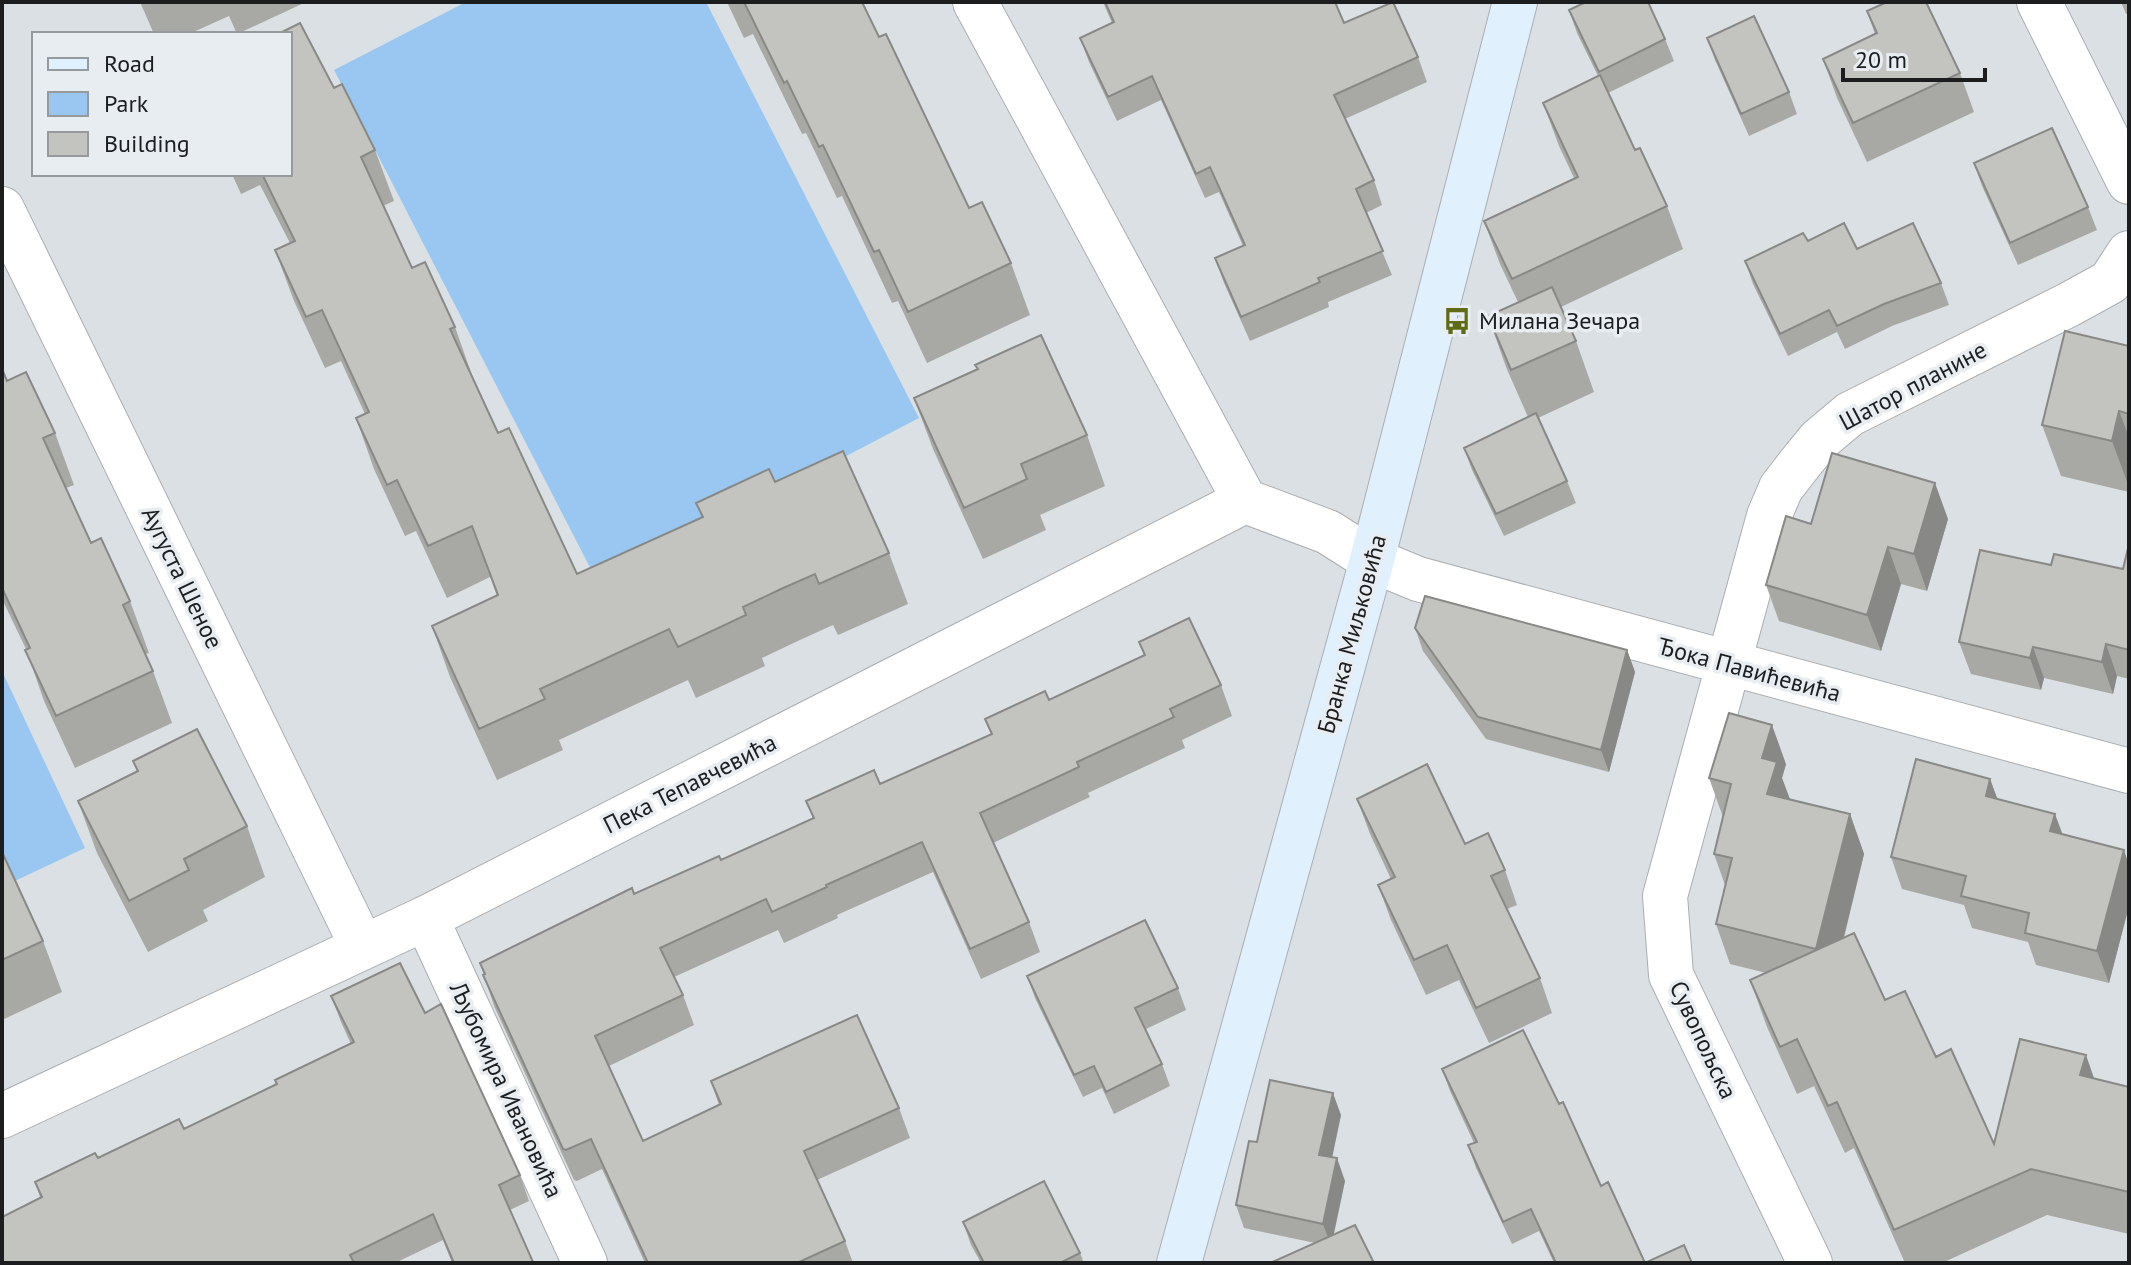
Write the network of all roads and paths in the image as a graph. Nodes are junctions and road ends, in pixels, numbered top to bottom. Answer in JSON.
{"nodes":[{"id":1,"x":975,"y":2,"type":"edge"},
{"id":2,"x":1515,"y":2,"type":"edge"},
{"id":3,"x":2039,"y":2,"type":"edge"},
{"id":4,"x":2129,"y":182,"type":"edge"},
{"id":5,"x":2,"y":209,"type":"edge"},
{"id":6,"x":2129,"y":253,"type":"edge"},
{"id":7,"x":1245,"y":501,"type":"junction"},
{"id":8,"x":1372,"y":560,"type":"junction"},
{"id":9,"x":1728,"y":664,"type":"junction"},
{"id":10,"x":2129,"y":771,"type":"edge"},
{"id":11,"x":426,"y":918,"type":"junction"},
{"id":12,"x":362,"y":946,"type":"junction"},
{"id":13,"x":2,"y":1116,"type":"edge"},
{"id":14,"x":585,"y":1263,"type":"edge"},
{"id":15,"x":1179,"y":1263,"type":"edge"},
{"id":16,"x":1810,"y":1263,"type":"edge"}],
"edges":[{"from":1,"to":7,"type":"street"},
{"from":2,"to":8,"type":"street","name":"Бранка Миљковића"},
{"from":3,"to":4,"type":"street"},
{"from":5,"to":12,"type":"street","name":"Аугуста Шеное"},
{"from":6,"to":9,"type":"street","name":"Шатор планине"},
{"from":7,"to":8,"type":"street"},
{"from":7,"to":11,"type":"street","name":"Пека Тепавчевића"},
{"from":8,"to":9,"type":"street","name":"Ђока Павићевића"},
{"from":8,"to":15,"type":"street","name":"Бранка Миљковића"},
{"from":9,"to":10,"type":"street","name":"Ђока Павићевића"},
{"from":9,"to":16,"type":"street","name":"Сувопољска"},
{"from":11,"to":12,"type":"street","name":"Пека Тепавчевића"},
{"from":11,"to":14,"type":"street","name":"Љубомира Ивановића"},
{"from":12,"to":13,"type":"street","name":"Пека Тепавчевића"}]}
